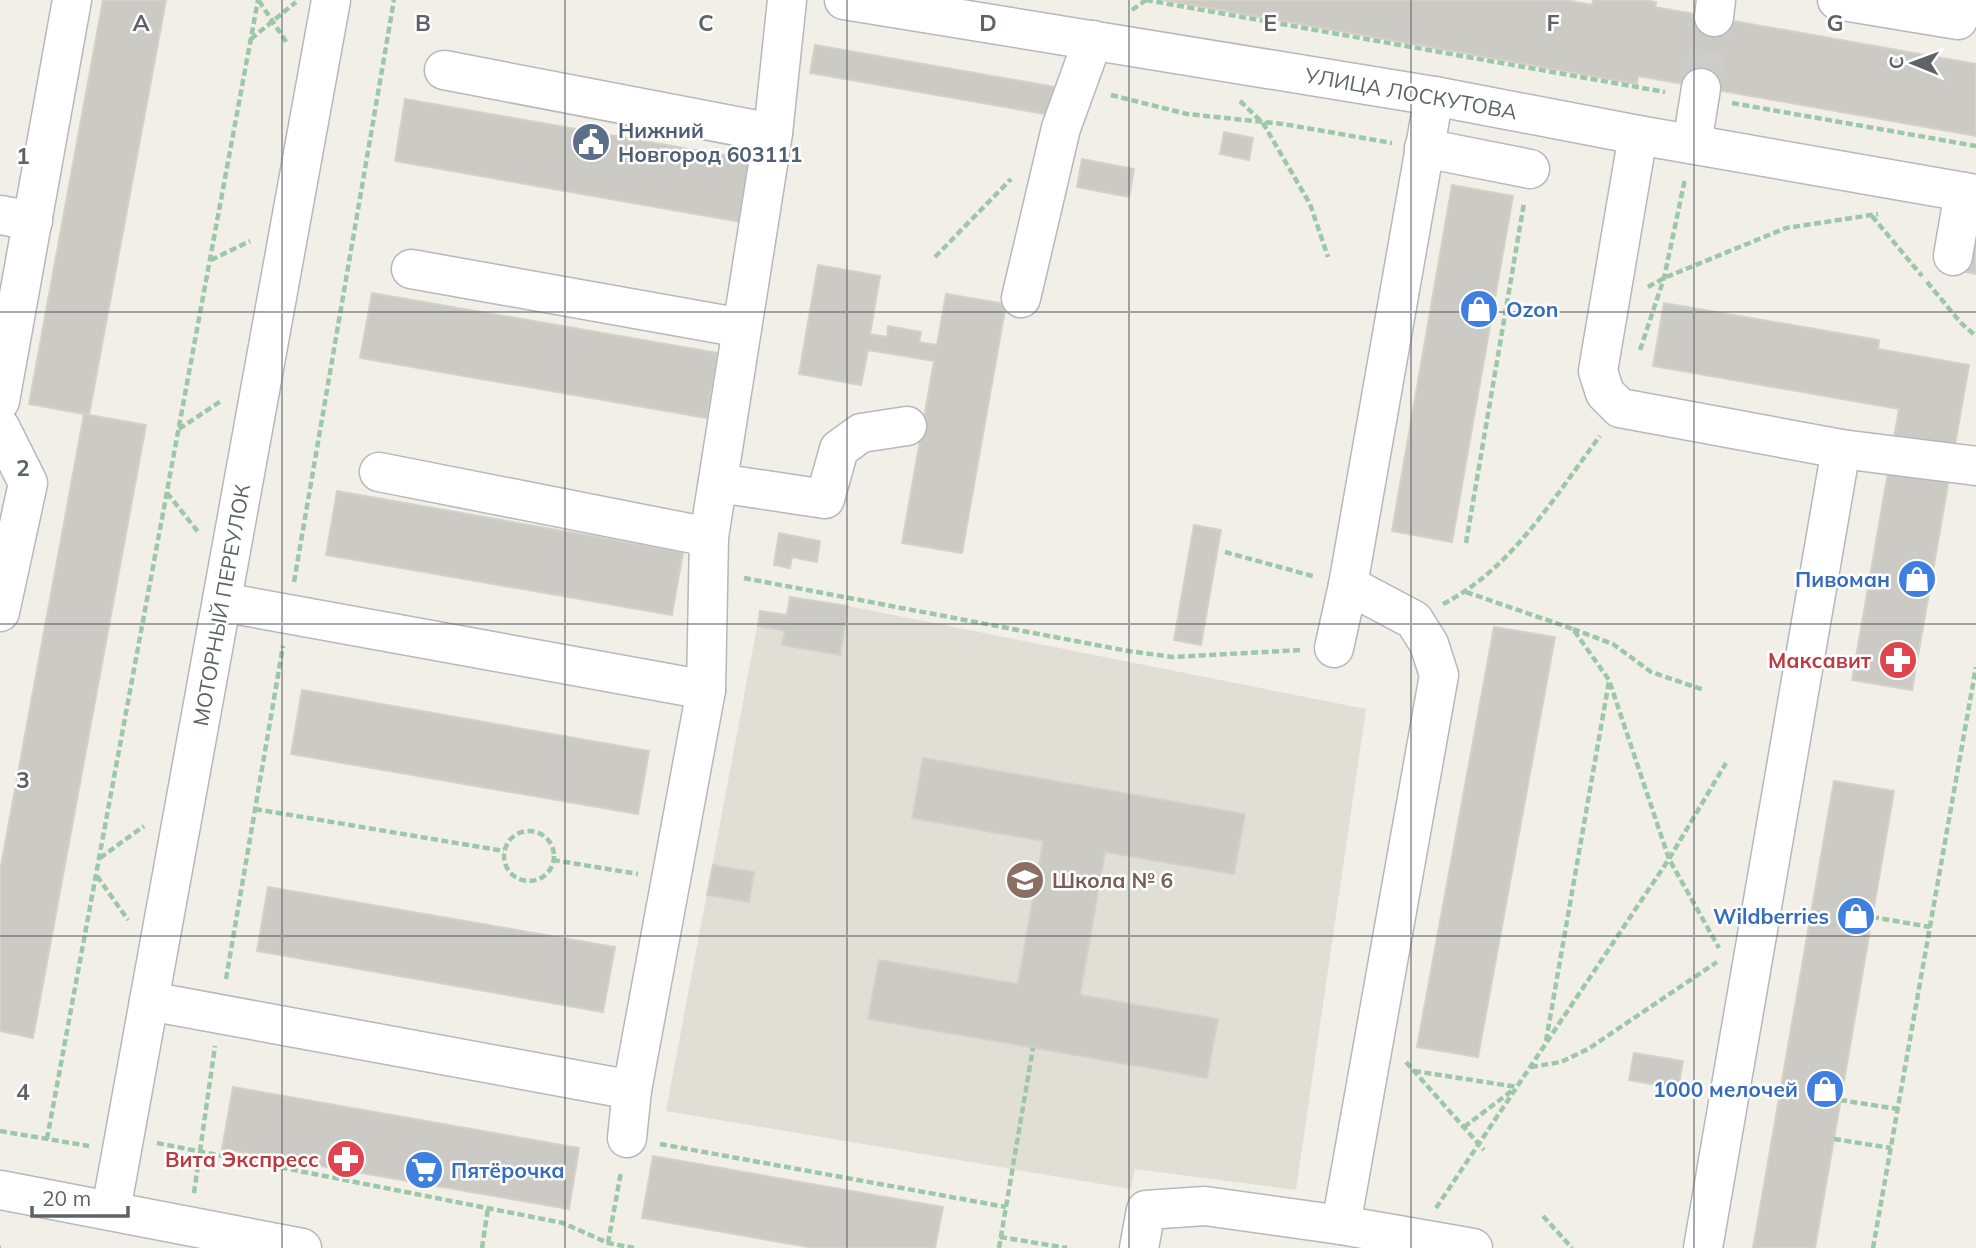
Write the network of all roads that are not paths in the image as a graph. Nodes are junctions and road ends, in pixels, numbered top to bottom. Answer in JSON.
{"nodes":[{"id":1,"x":72,"y":0,"type":"edge"},
{"id":2,"x":331,"y":0,"type":"edge"},
{"id":3,"x":787,"y":0,"type":"edge"},
{"id":4,"x":844,"y":0,"type":"edge"},
{"id":5,"x":1837,"y":0,"type":"edge"},
{"id":6,"x":1962,"y":0,"type":"edge"},
{"id":7,"x":1093,"y":40,"type":"junction"},
{"id":8,"x":444,"y":70,"type":"dead end"},
{"id":9,"x":1701,"y":93,"type":"tunnel mouth"},
{"id":10,"x":1434,"y":96,"type":"junction"},
{"id":11,"x":773,"y":133,"type":"junction"},
{"id":12,"x":1639,"y":135,"type":"junction"},
{"id":13,"x":1692,"y":144,"type":"junction"},
{"id":14,"x":1424,"y":148,"type":"junction"},
{"id":15,"x":1530,"y":169,"type":"road end"},
{"id":16,"x":1970,"y":193,"type":"edge"},
{"id":17,"x":17,"y":218,"type":"edge"},
{"id":18,"x":1954,"y":256,"type":"dead end"},
{"id":19,"x":411,"y":269,"type":"dead end"},
{"id":20,"x":1021,"y":298,"type":"dead end"},
{"id":21,"x":742,"y":328,"type":"junction"},
{"id":22,"x":0,"y":401,"type":"edge"},
{"id":23,"x":907,"y":426,"type":"dead end"},
{"id":24,"x":0,"y":427,"type":"edge"},
{"id":25,"x":1841,"y":449,"type":"junction"},
{"id":26,"x":1976,"y":466,"type":"edge"},
{"id":27,"x":379,"y":472,"type":"dead end"},
{"id":28,"x":718,"y":483,"type":"junction"},
{"id":29,"x":709,"y":554,"type":"junction"},
{"id":30,"x":1348,"y":585,"type":"junction"},
{"id":31,"x":222,"y":602,"type":"junction"},
{"id":32,"x":0,"y":612,"type":"edge"},
{"id":33,"x":1334,"y":648,"type":"road end"},
{"id":34,"x":706,"y":690,"type":"junction"},
{"id":35,"x":149,"y":1001,"type":"junction"},
{"id":36,"x":632,"y":1090,"type":"junction"},
{"id":37,"x":627,"y":1138,"type":"road end"},
{"id":38,"x":0,"y":1190,"type":"edge"},
{"id":39,"x":111,"y":1210,"type":"junction"},
{"id":40,"x":1341,"y":1225,"type":"junction"},
{"id":41,"x":218,"y":1240,"type":"edge"},
{"id":42,"x":302,"y":1248,"type":"edge"},
{"id":43,"x":1139,"y":1248,"type":"edge"},
{"id":44,"x":1473,"y":1248,"type":"edge"},
{"id":45,"x":1703,"y":1248,"type":"edge"}],
"edges":[{"from":1,"to":17,"type":"street"},
{"from":2,"to":31,"type":"street","name":"МОТОРНЫЙ ПЕРЕУЛОК"},
{"from":3,"to":11,"type":"street"},
{"from":4,"to":7,"type":"street","name":"УЛИЦА ЛОСКУТОВА"},
{"from":5,"to":6,"type":"street"},
{"from":7,"to":10,"type":"street","name":"УЛИЦА ЛОСКУТОВА"},
{"from":7,"to":20,"type":"street"},
{"from":8,"to":11,"type":"street"},
{"from":9,"to":13,"type":"street"},
{"from":10,"to":12,"type":"street","name":"УЛИЦА ЛОСКУТОВА"},
{"from":10,"to":14,"type":"street"},
{"from":11,"to":21,"type":"street"},
{"from":12,"to":13,"type":"street","name":"УЛИЦА ЛОСКУТОВА"},
{"from":12,"to":25,"type":"street"},
{"from":13,"to":16,"type":"street","name":"УЛИЦА ЛОСКУТОВА"},
{"from":14,"to":15,"type":"street"},
{"from":14,"to":30,"type":"street"},
{"from":16,"to":18,"type":"street"},
{"from":17,"to":22,"type":"street"},
{"from":19,"to":21,"type":"street"},
{"from":21,"to":28,"type":"street"},
{"from":23,"to":28,"type":"street"},
{"from":24,"to":32,"type":"street"},
{"from":25,"to":26,"type":"street"},
{"from":25,"to":45,"type":"street"},
{"from":27,"to":29,"type":"street"},
{"from":28,"to":29,"type":"street"},
{"from":29,"to":34,"type":"street"},
{"from":30,"to":33,"type":"street"},
{"from":30,"to":40,"type":"street"},
{"from":31,"to":34,"type":"street"},
{"from":31,"to":35,"type":"street","name":"МОТОРНЫЙ ПЕРЕУЛОК"},
{"from":34,"to":36,"type":"street"},
{"from":35,"to":36,"type":"street"},
{"from":35,"to":39,"type":"street","name":"МОТОРНЫЙ ПЕРЕУЛОК"},
{"from":36,"to":37,"type":"street"},
{"from":38,"to":39,"type":"street"},
{"from":39,"to":41,"type":"street"},
{"from":40,"to":43,"type":"street"},
{"from":40,"to":44,"type":"street"},
{"from":41,"to":42,"type":"street"}]}
